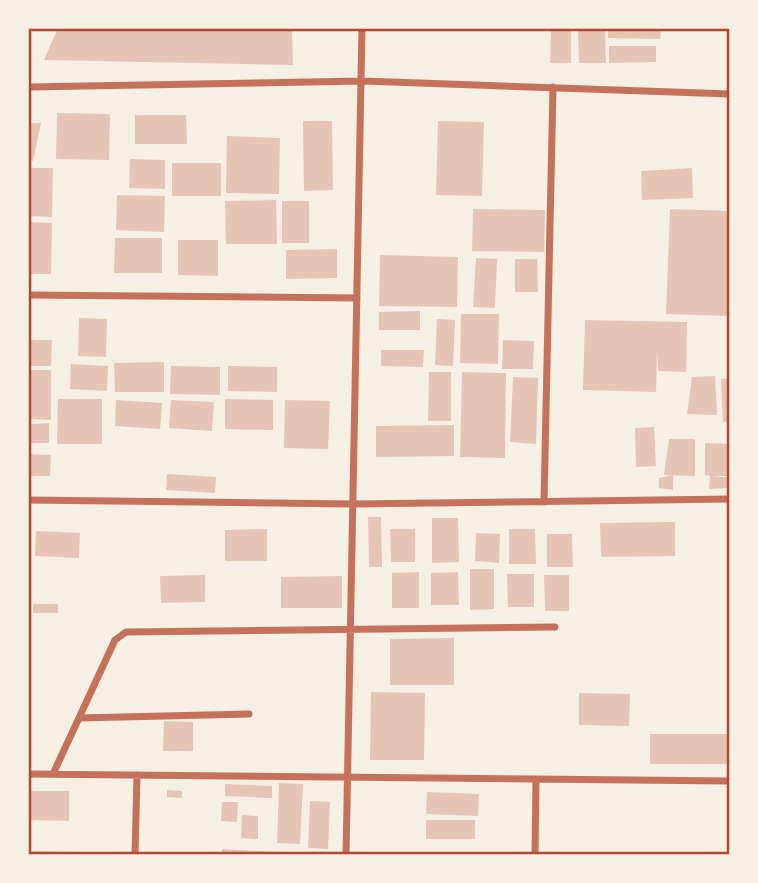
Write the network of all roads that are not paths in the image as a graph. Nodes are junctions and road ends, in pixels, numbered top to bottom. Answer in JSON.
{"nodes":[{"id":1,"x":362,"y":28,"type":"edge"},
{"id":2,"x":363,"y":81,"type":"junction"},
{"id":3,"x":28,"y":86,"type":"edge"},
{"id":4,"x":553,"y":87,"type":"junction"},
{"id":5,"x":730,"y":94,"type":"edge"},
{"id":6,"x":28,"y":295,"type":"edge"},
{"id":7,"x":357,"y":298,"type":"junction"},
{"id":8,"x":730,"y":499,"type":"edge"},
{"id":9,"x":28,"y":500,"type":"edge"},
{"id":10,"x":544,"y":502,"type":"junction"},
{"id":11,"x":352,"y":504,"type":"junction"},
{"id":12,"x":555,"y":627,"type":"dead end"},
{"id":13,"x":351,"y":631,"type":"junction"},
{"id":14,"x":249,"y":715,"type":"dead end"},
{"id":15,"x":79,"y":718,"type":"junction"},
{"id":16,"x":28,"y":774,"type":"edge"},
{"id":17,"x":53,"y":774,"type":"junction"},
{"id":18,"x":137,"y":775,"type":"junction"},
{"id":19,"x":347,"y":779,"type":"junction"},
{"id":20,"x":536,"y":779,"type":"junction"},
{"id":21,"x":730,"y":780,"type":"edge"},
{"id":22,"x":135,"y":855,"type":"edge"},
{"id":23,"x":346,"y":855,"type":"edge"},
{"id":24,"x":535,"y":855,"type":"edge"}],
"edges":[{"from":1,"to":2,"type":"street"},
{"from":2,"to":3,"type":"street"},
{"from":2,"to":4,"type":"street"},
{"from":2,"to":7,"type":"street"},
{"from":4,"to":5,"type":"street"},
{"from":4,"to":10,"type":"street"},
{"from":6,"to":7,"type":"street"},
{"from":7,"to":11,"type":"street"},
{"from":8,"to":10,"type":"street"},
{"from":9,"to":11,"type":"street"},
{"from":10,"to":11,"type":"street"},
{"from":11,"to":13,"type":"street"},
{"from":12,"to":13,"type":"street"},
{"from":13,"to":15,"type":"street"},
{"from":13,"to":19,"type":"street"},
{"from":14,"to":15,"type":"street"},
{"from":15,"to":17,"type":"street"},
{"from":16,"to":17,"type":"street"},
{"from":17,"to":18,"type":"street"},
{"from":18,"to":19,"type":"street"},
{"from":18,"to":22,"type":"street"},
{"from":19,"to":20,"type":"street"},
{"from":19,"to":23,"type":"street"},
{"from":20,"to":21,"type":"street"},
{"from":20,"to":24,"type":"street"}]}
